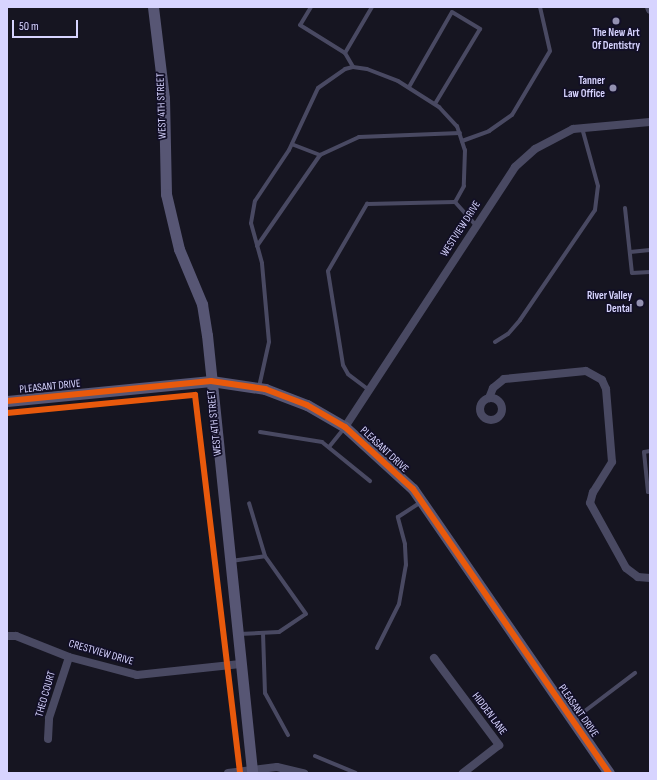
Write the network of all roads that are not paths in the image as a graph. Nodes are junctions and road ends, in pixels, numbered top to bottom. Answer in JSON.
{"nodes":[{"id":1,"x":154,"y":7,"type":"edge"},
{"id":2,"x":311,"y":7,"type":"edge"},
{"id":3,"x":372,"y":7,"type":"edge"},
{"id":4,"x":540,"y":7,"type":"edge"},
{"id":5,"x":345,"y":53,"type":"junction"},
{"id":6,"x":353,"y":67,"type":"junction"},
{"id":7,"x":409,"y":87,"type":"junction"},
{"id":8,"x":435,"y":104,"type":"junction"},
{"id":9,"x":650,"y":122,"type":"edge"},
{"id":10,"x":582,"y":128,"type":"junction"},
{"id":11,"x":460,"y":133,"type":"junction"},
{"id":12,"x":462,"y":141,"type":"junction"},
{"id":13,"x":292,"y":144,"type":"junction"},
{"id":14,"x":320,"y":155,"type":"junction"},
{"id":15,"x":455,"y":202,"type":"junction"},
{"id":16,"x":625,"y":208,"type":"dead end"},
{"id":17,"x":477,"y":226,"type":"junction"},
{"id":18,"x":257,"y":246,"type":"junction"},
{"id":19,"x":650,"y":250,"type":"edge"},
{"id":20,"x":630,"y":252,"type":"junction"},
{"id":21,"x":650,"y":272,"type":"edge"},
{"id":22,"x":495,"y":342,"type":"dead end"},
{"id":23,"x":211,"y":381,"type":"junction"},
{"id":24,"x":259,"y":388,"type":"junction"},
{"id":25,"x":370,"y":390,"type":"junction"},
{"id":26,"x":489,"y":398,"type":"dead end"},
{"id":27,"x":7,"y":401,"type":"edge"},
{"id":28,"x":345,"y":427,"type":"junction"},
{"id":29,"x":260,"y":432,"type":"dead end"},
{"id":30,"x":329,"y":448,"type":"junction"},
{"id":31,"x":650,"y":451,"type":"edge"},
{"id":32,"x":370,"y":481,"type":"dead end"},
{"id":33,"x":650,"y":492,"type":"edge"},
{"id":34,"x":421,"y":502,"type":"junction"},
{"id":35,"x":249,"y":503,"type":"dead end"},
{"id":36,"x":265,"y":556,"type":"junction"},
{"id":37,"x":230,"y":561,"type":"junction"},
{"id":38,"x":650,"y":578,"type":"edge"},
{"id":39,"x":237,"y":634,"type":"junction"},
{"id":40,"x":263,"y":634,"type":"junction"},
{"id":41,"x":7,"y":636,"type":"edge"},
{"id":42,"x":377,"y":648,"type":"dead end"},
{"id":43,"x":69,"y":656,"type":"junction"},
{"id":44,"x":434,"y":658,"type":"dead end"},
{"id":45,"x":240,"y":664,"type":"junction"},
{"id":46,"x":635,"y":673,"type":"dead end"},
{"id":47,"x":572,"y":720,"type":"junction"},
{"id":48,"x":288,"y":735,"type":"dead end"},
{"id":49,"x":48,"y":739,"type":"dead end"},
{"id":50,"x":315,"y":756,"type":"dead end"},
{"id":51,"x":252,"y":771,"type":"edge"},
{"id":52,"x":228,"y":773,"type":"edge"},
{"id":53,"x":304,"y":773,"type":"edge"},
{"id":54,"x":356,"y":773,"type":"edge"},
{"id":55,"x":463,"y":773,"type":"edge"},
{"id":56,"x":609,"y":773,"type":"edge"}],
"edges":[{"from":1,"to":23,"type":"street","name":"WEST 4TH STREET"},
{"from":2,"to":5,"type":"lane"},
{"from":3,"to":5,"type":"lane"},
{"from":4,"to":12,"type":"lane"},
{"from":5,"to":6,"type":"lane"},
{"from":6,"to":7,"type":"lane"},
{"from":6,"to":13,"type":"lane"},
{"from":7,"to":8,"type":"lane"},
{"from":7,"to":8,"type":"lane"},
{"from":8,"to":11,"type":"lane"},
{"from":9,"to":10,"type":"street","name":"WESTVIEW DRIVE"},
{"from":10,"to":17,"type":"street","name":"WESTVIEW DRIVE"},
{"from":10,"to":22,"type":"lane"},
{"from":11,"to":12,"type":"lane"},
{"from":11,"to":14,"type":"lane"},
{"from":12,"to":15,"type":"lane"},
{"from":13,"to":14,"type":"lane"},
{"from":13,"to":18,"type":"lane"},
{"from":14,"to":18,"type":"lane"},
{"from":15,"to":17,"type":"lane"},
{"from":15,"to":25,"type":"lane"},
{"from":16,"to":20,"type":"lane"},
{"from":17,"to":25,"type":"street","name":"WESTVIEW DRIVE"},
{"from":18,"to":24,"type":"lane"},
{"from":19,"to":20,"type":"lane"},
{"from":20,"to":21,"type":"lane"},
{"from":23,"to":24,"type":"street","name":"PLEASANT DRIVE"},
{"from":23,"to":27,"type":"street","name":"PLEASANT DRIVE"},
{"from":23,"to":37,"type":"street","name":"WEST 4TH STREET"},
{"from":24,"to":28,"type":"street","name":"PLEASANT DRIVE"},
{"from":25,"to":28,"type":"street","name":"WESTVIEW DRIVE"},
{"from":26,"to":38,"type":"street"},
{"from":28,"to":30,"type":"lane"},
{"from":28,"to":34,"type":"street","name":"PLEASANT DRIVE"},
{"from":29,"to":30,"type":"lane"},
{"from":30,"to":32,"type":"lane"},
{"from":31,"to":33,"type":"lane"},
{"from":34,"to":42,"type":"lane"},
{"from":34,"to":47,"type":"street","name":"PLEASANT DRIVE"},
{"from":35,"to":36,"type":"lane"},
{"from":36,"to":37,"type":"lane"},
{"from":36,"to":40,"type":"lane"},
{"from":37,"to":39,"type":"street","name":"WEST 4TH STREET"},
{"from":39,"to":40,"type":"lane"},
{"from":39,"to":45,"type":"street","name":"WEST 4TH STREET"},
{"from":40,"to":48,"type":"lane"},
{"from":41,"to":43,"type":"street","name":"CRESTVIEW DRIVE"},
{"from":43,"to":45,"type":"street","name":"CRESTVIEW DRIVE"},
{"from":43,"to":49,"type":"street","name":"THEO COURT"},
{"from":44,"to":55,"type":"street","name":"HIDDEN LANE"},
{"from":45,"to":51,"type":"street","name":"WEST 4TH STREET"},
{"from":46,"to":47,"type":"lane"},
{"from":47,"to":56,"type":"street","name":"PLEASANT DRIVE"},
{"from":50,"to":54,"type":"lane"},
{"from":51,"to":52,"type":"street"},
{"from":51,"to":53,"type":"street"}]}
